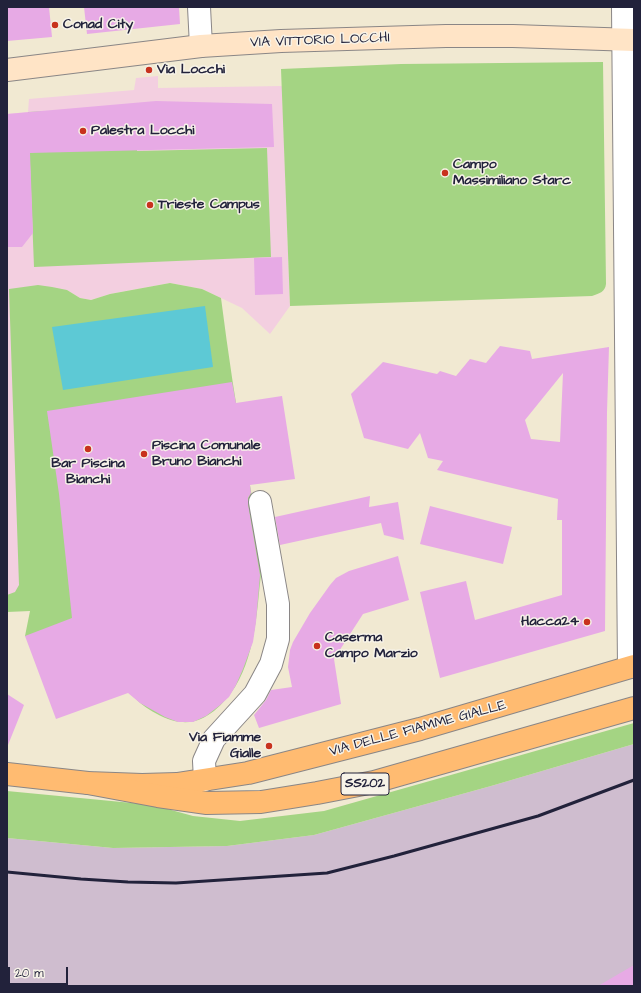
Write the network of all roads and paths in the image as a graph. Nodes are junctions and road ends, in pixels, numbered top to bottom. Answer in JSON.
{"nodes":[{"id":1,"x":199,"y":7,"type":"edge"},
{"id":2,"x":623,"y":7,"type":"edge"},
{"id":3,"x":628,"y":40,"type":"edge"},
{"id":4,"x":201,"y":46,"type":"junction"},
{"id":5,"x":7,"y":70,"type":"edge"},
{"id":6,"x":260,"y":502,"type":"dead end"},
{"id":7,"x":632,"y":666,"type":"edge"},
{"id":8,"x":634,"y":708,"type":"edge"},
{"id":9,"x":7,"y":774,"type":"edge"},
{"id":10,"x":205,"y":780,"type":"junction"},
{"id":11,"x":88,"y":783,"type":"junction"}],
"edges":[{"from":1,"to":4,"type":"street"},
{"from":2,"to":3,"type":"street"},
{"from":3,"to":4,"type":"main road","name":"VIA VITTORIO LOCCHI"},
{"from":3,"to":7,"type":"street"},
{"from":4,"to":5,"type":"main road","name":"VIA VITTORIO LOCCHI"},
{"from":6,"to":10,"type":"street"},
{"from":7,"to":10,"type":"main road","name":"VIA DELLE FIAMME GIALLE"},
{"from":8,"to":11,"type":"main road","number":"SS202"},
{"from":9,"to":11,"type":"main road"},
{"from":10,"to":11,"type":"main road","name":"VIA DELLE FIAMME GIALLE"}]}
